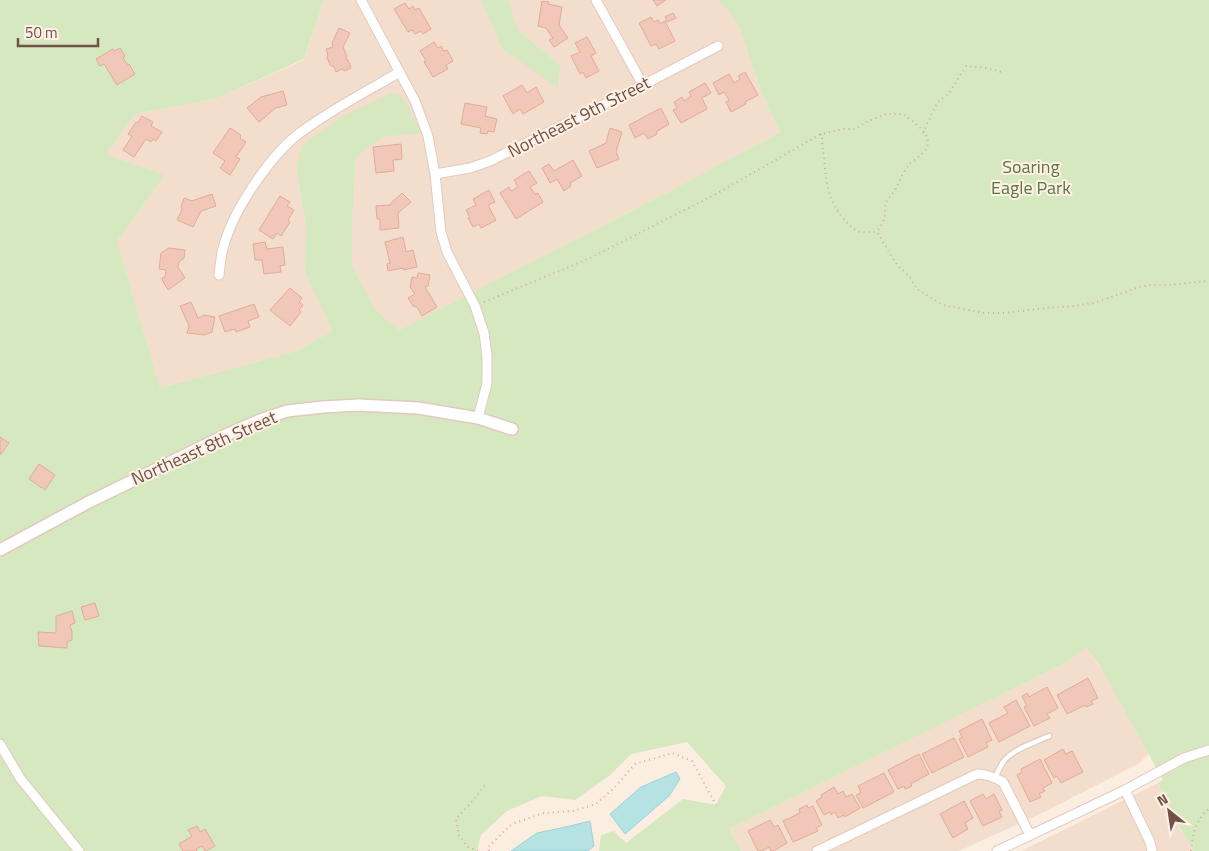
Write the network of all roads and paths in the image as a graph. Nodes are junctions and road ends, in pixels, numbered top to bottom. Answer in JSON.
{"nodes":[{"id":1,"x":361,"y":0,"type":"edge"},
{"id":2,"x":596,"y":0,"type":"edge"},
{"id":3,"x":718,"y":46,"type":"dead end"},
{"id":4,"x":400,"y":72,"type":"junction"},
{"id":5,"x":1001,"y":72,"type":"dead end"},
{"id":6,"x":643,"y":85,"type":"junction"},
{"id":7,"x":924,"y":132,"type":"junction"},
{"id":8,"x":820,"y":134,"type":"junction"},
{"id":9,"x":435,"y":174,"type":"junction"},
{"id":10,"x":877,"y":232,"type":"junction"},
{"id":11,"x":218,"y":275,"type":"dead end"},
{"id":12,"x":1209,"y":281,"type":"edge"},
{"id":13,"x":475,"y":306,"type":"junction"},
{"id":14,"x":478,"y":418,"type":"junction"},
{"id":15,"x":512,"y":429,"type":"dead end"},
{"id":16,"x":0,"y":550,"type":"edge"},
{"id":17,"x":1049,"y":736,"type":"dead end"},
{"id":18,"x":0,"y":744,"type":"edge"},
{"id":19,"x":1209,"y":750,"type":"edge"},
{"id":20,"x":995,"y":777,"type":"junction"},
{"id":21,"x":485,"y":785,"type":"dead end"},
{"id":22,"x":1125,"y":790,"type":"junction"},
{"id":23,"x":716,"y":805,"type":"dead end"},
{"id":24,"x":1209,"y":809,"type":"edge"},
{"id":25,"x":1030,"y":835,"type":"junction"},
{"id":26,"x":79,"y":851,"type":"edge"},
{"id":27,"x":478,"y":851,"type":"edge"},
{"id":28,"x":489,"y":851,"type":"edge"},
{"id":29,"x":817,"y":851,"type":"edge"},
{"id":30,"x":997,"y":851,"type":"edge"},
{"id":31,"x":1152,"y":851,"type":"edge"},
{"id":32,"x":1191,"y":851,"type":"edge"}],
"edges":[{"from":1,"to":4,"type":"street"},
{"from":2,"to":6,"type":"street"},
{"from":3,"to":6,"type":"street","name":"Northeast 9th Street"},
{"from":4,"to":9,"type":"street"},
{"from":4,"to":11,"type":"street"},
{"from":5,"to":7,"type":"path"},
{"from":6,"to":9,"type":"street","name":"Northeast 9th Street"},
{"from":7,"to":8,"type":"path"},
{"from":7,"to":10,"type":"path"},
{"from":8,"to":10,"type":"path"},
{"from":8,"to":13,"type":"path"},
{"from":9,"to":13,"type":"street"},
{"from":10,"to":12,"type":"path"},
{"from":13,"to":14,"type":"street"},
{"from":14,"to":15,"type":"street","name":"Northeast 8th Street"},
{"from":14,"to":16,"type":"street","name":"Northeast 8th Street"},
{"from":17,"to":20,"type":"lane"},
{"from":18,"to":26,"type":"street"},
{"from":19,"to":22,"type":"street"},
{"from":20,"to":25,"type":"street"},
{"from":20,"to":29,"type":"street"},
{"from":21,"to":27,"type":"path"},
{"from":22,"to":25,"type":"street"},
{"from":22,"to":31,"type":"street"},
{"from":23,"to":28,"type":"path"},
{"from":24,"to":32,"type":"path"},
{"from":25,"to":30,"type":"street"}]}
